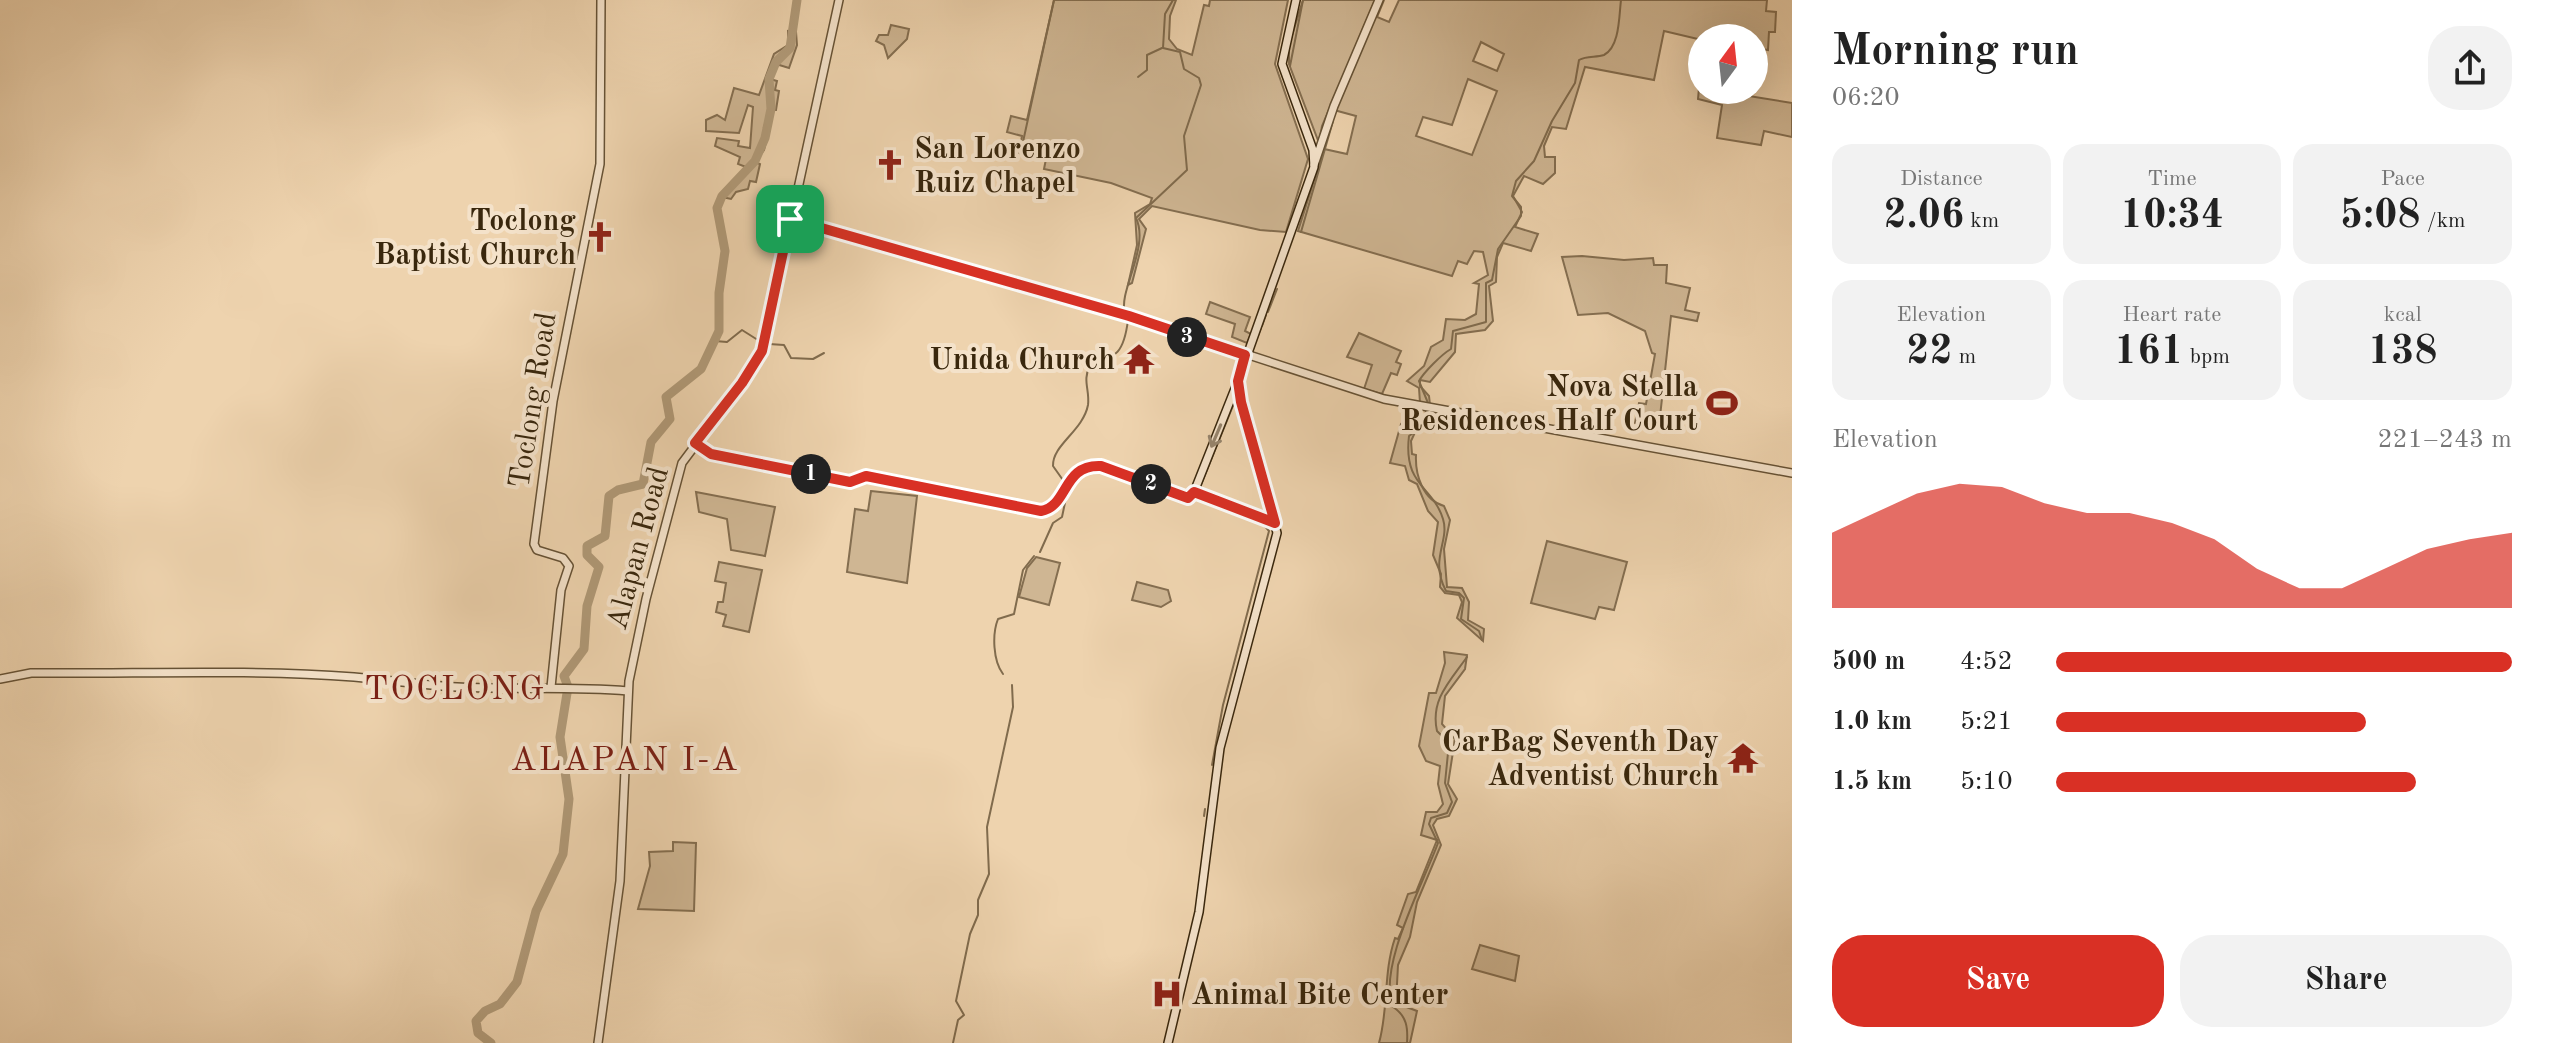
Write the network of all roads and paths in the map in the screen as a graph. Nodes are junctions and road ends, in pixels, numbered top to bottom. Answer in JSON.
{"nodes":[{"id":1,"x":601,"y":0,"type":"edge"},
{"id":2,"x":839,"y":0,"type":"edge"},
{"id":3,"x":1296,"y":0,"type":"edge"},
{"id":4,"x":1379,"y":0,"type":"edge"},
{"id":5,"x":1314,"y":167,"type":"junction"},
{"id":6,"x":790,"y":219,"type":"junction"},
{"id":7,"x":1245,"y":355,"type":"junction"},
{"id":8,"x":1238,"y":381,"type":"junction"},
{"id":9,"x":1231,"y":400,"type":"junction"},
{"id":10,"x":1241,"y":402,"type":"junction"},
{"id":11,"x":695,"y":443,"type":"junction"},
{"id":12,"x":1792,"y":473,"type":"edge"},
{"id":13,"x":1194,"y":492,"type":"junction"},
{"id":14,"x":1275,"y":523,"type":"junction"},
{"id":15,"x":0,"y":679,"type":"edge"},
{"id":16,"x":551,"y":687,"type":"junction"},
{"id":17,"x":628,"y":691,"type":"junction"},
{"id":18,"x":598,"y":1043,"type":"edge"},
{"id":19,"x":1168,"y":1043,"type":"edge"}],
"edges":[{"from":1,"to":16,"type":"street","name":"Toclong Road"},
{"from":2,"to":6,"type":"street","name":"Alapan Road"},
{"from":3,"to":5,"type":"street"},
{"from":4,"to":5,"type":"street"},
{"from":5,"to":7,"type":"street"},
{"from":6,"to":7,"type":"street"},
{"from":6,"to":11,"type":"street","name":"Alapan Road"},
{"from":7,"to":8,"type":"street"},
{"from":7,"to":12,"type":"street"},
{"from":8,"to":9,"type":"street"},
{"from":8,"to":10,"type":"street"},
{"from":9,"to":10,"type":"street"},
{"from":9,"to":13,"type":"street","one_way":true},
{"from":10,"to":14,"type":"street"},
{"from":11,"to":13,"type":"street"},
{"from":11,"to":17,"type":"street","name":"Alapan Road"},
{"from":13,"to":14,"type":"street"},
{"from":14,"to":19,"type":"street"},
{"from":15,"to":16,"type":"street"},
{"from":16,"to":17,"type":"street"},
{"from":17,"to":18,"type":"street","name":"Alapan Road"}]}
